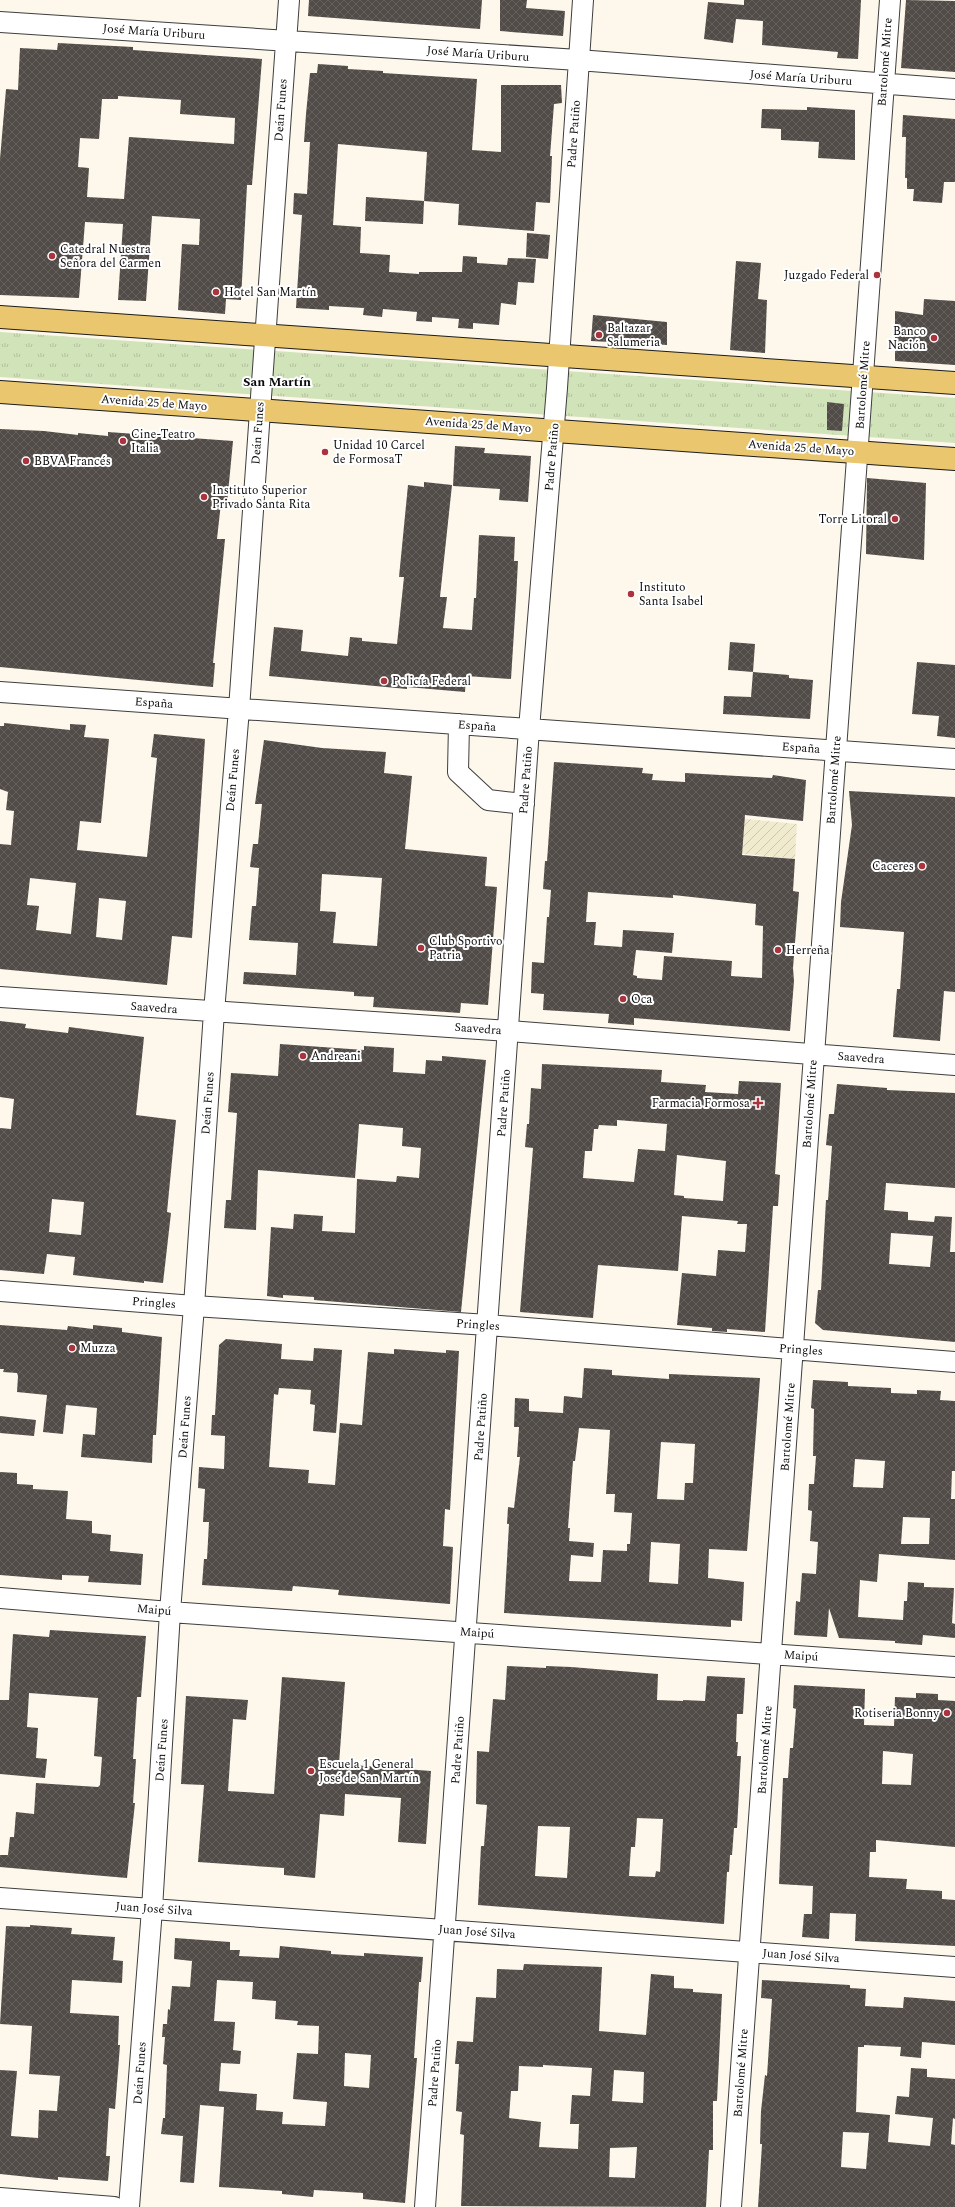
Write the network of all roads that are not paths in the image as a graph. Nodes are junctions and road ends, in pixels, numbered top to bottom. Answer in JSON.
{"nodes":[{"id":1,"x":289,"y":0,"type":"edge"},
{"id":2,"x":583,"y":0,"type":"edge"},
{"id":3,"x":890,"y":0,"type":"edge"},
{"id":4,"x":0,"y":22,"type":"edge"},
{"id":5,"x":286,"y":42,"type":"junction"},
{"id":6,"x":578,"y":60,"type":"junction"},
{"id":7,"x":884,"y":84,"type":"junction"},
{"id":8,"x":955,"y":89,"type":"edge"},
{"id":9,"x":0,"y":317,"type":"edge"},
{"id":10,"x":264,"y":335,"type":"junction"},
{"id":11,"x":559,"y":356,"type":"junction"},
{"id":12,"x":863,"y":376,"type":"junction"},
{"id":13,"x":955,"y":383,"type":"edge"},
{"id":14,"x":0,"y":392,"type":"edge"},
{"id":15,"x":259,"y":410,"type":"junction"},
{"id":16,"x":554,"y":430,"type":"junction"},
{"id":17,"x":858,"y":452,"type":"junction"},
{"id":18,"x":955,"y":459,"type":"edge"},
{"id":19,"x":0,"y":692,"type":"edge"},
{"id":20,"x":239,"y":709,"type":"junction"},
{"id":21,"x":459,"y":724,"type":"junction"},
{"id":22,"x":529,"y":729,"type":"junction"},
{"id":23,"x":836,"y":751,"type":"junction"},
{"id":24,"x":955,"y":759,"type":"edge"},
{"id":25,"x":524,"y":804,"type":"junction"},
{"id":26,"x":0,"y":997,"type":"edge"},
{"id":27,"x":214,"y":1012,"type":"junction"},
{"id":28,"x":509,"y":1031,"type":"junction"},
{"id":29,"x":814,"y":1055,"type":"junction"},
{"id":30,"x":955,"y":1065,"type":"edge"},
{"id":31,"x":0,"y":1291,"type":"edge"},
{"id":32,"x":194,"y":1306,"type":"junction"},
{"id":33,"x":488,"y":1325,"type":"junction"},
{"id":34,"x":793,"y":1350,"type":"junction"},
{"id":35,"x":955,"y":1362,"type":"edge"},
{"id":36,"x":0,"y":1598,"type":"edge"},
{"id":37,"x":170,"y":1612,"type":"junction"},
{"id":38,"x":466,"y":1632,"type":"junction"},
{"id":39,"x":771,"y":1654,"type":"junction"},
{"id":40,"x":955,"y":1667,"type":"edge"},
{"id":41,"x":0,"y":1898,"type":"edge"},
{"id":42,"x":152,"y":1909,"type":"junction"},
{"id":43,"x":446,"y":1930,"type":"junction"},
{"id":44,"x":751,"y":1952,"type":"junction"},
{"id":45,"x":955,"y":1967,"type":"edge"},
{"id":46,"x":0,"y":2198,"type":"edge"},
{"id":47,"x":114,"y":2207,"type":"edge"},
{"id":48,"x":129,"y":2207,"type":"edge"},
{"id":49,"x":425,"y":2207,"type":"edge"},
{"id":50,"x":731,"y":2207,"type":"edge"}],
"edges":[{"from":1,"to":5,"type":"street","name":"Deán Funes"},
{"from":2,"to":6,"type":"street","name":"Padre Patiño"},
{"from":3,"to":7,"type":"street","name":"Bartolomé Mitre"},
{"from":4,"to":5,"type":"street","name":"José María Uriburu"},
{"from":5,"to":6,"type":"street","name":"José María Uriburu"},
{"from":5,"to":10,"type":"street","name":"Deán Funes"},
{"from":6,"to":7,"type":"street","name":"José María Uriburu"},
{"from":6,"to":11,"type":"street","name":"Padre Patiño"},
{"from":7,"to":8,"type":"street","name":"José María Uriburu"},
{"from":7,"to":12,"type":"street","name":"Bartolomé Mitre"},
{"from":9,"to":10,"type":"main road"},
{"from":10,"to":11,"type":"main road"},
{"from":10,"to":15,"type":"street","name":"Deán Funes"},
{"from":11,"to":12,"type":"main road"},
{"from":11,"to":16,"type":"street","name":"Padre Patiño"},
{"from":12,"to":13,"type":"main road"},
{"from":12,"to":17,"type":"street","name":"Bartolomé Mitre"},
{"from":14,"to":15,"type":"main road","name":"Avenida 25 de Mayo"},
{"from":15,"to":16,"type":"main road","name":"Avenida 25 de Mayo"},
{"from":15,"to":20,"type":"street","name":"Deán Funes"},
{"from":16,"to":17,"type":"main road","name":"Avenida 25 de Mayo"},
{"from":16,"to":22,"type":"street","name":"Padre Patiño"},
{"from":17,"to":18,"type":"main road","name":"Avenida 25 de Mayo"},
{"from":17,"to":23,"type":"street","name":"Bartolomé Mitre"},
{"from":19,"to":20,"type":"street","name":"España"},
{"from":20,"to":21,"type":"street","name":"España"},
{"from":20,"to":27,"type":"street","name":"Deán Funes"},
{"from":21,"to":22,"type":"street","name":"España"},
{"from":21,"to":25,"type":"street"},
{"from":22,"to":23,"type":"street","name":"España"},
{"from":22,"to":25,"type":"street","name":"Padre Patiño"},
{"from":23,"to":24,"type":"street","name":"España"},
{"from":23,"to":29,"type":"street","name":"Bartolomé Mitre"},
{"from":25,"to":28,"type":"street","name":"Padre Patiño"},
{"from":26,"to":27,"type":"street","name":"Saavedra"},
{"from":27,"to":28,"type":"street","name":"Saavedra"},
{"from":27,"to":32,"type":"street","name":"Deán Funes"},
{"from":28,"to":29,"type":"street","name":"Saavedra"},
{"from":28,"to":33,"type":"street","name":"Padre Patiño"},
{"from":29,"to":30,"type":"street","name":"Saavedra"},
{"from":29,"to":34,"type":"street","name":"Bartolomé Mitre"},
{"from":31,"to":32,"type":"street","name":"Pringles"},
{"from":32,"to":33,"type":"street","name":"Pringles"},
{"from":32,"to":37,"type":"street","name":"Deán Funes"},
{"from":33,"to":34,"type":"street","name":"Pringles"},
{"from":33,"to":38,"type":"street","name":"Padre Patiño"},
{"from":34,"to":35,"type":"street","name":"Pringles"},
{"from":34,"to":39,"type":"street","name":"Bartolomé Mitre"},
{"from":36,"to":37,"type":"street","name":"Maipú"},
{"from":37,"to":38,"type":"street","name":"Maipú"},
{"from":37,"to":42,"type":"street","name":"Deán Funes"},
{"from":38,"to":39,"type":"street","name":"Maipú"},
{"from":38,"to":43,"type":"street","name":"Padre Patiño"},
{"from":39,"to":40,"type":"street","name":"Maipú"},
{"from":39,"to":44,"type":"street","name":"Bartolomé Mitre"},
{"from":41,"to":42,"type":"street","name":"Juan José Silva"},
{"from":42,"to":43,"type":"street","name":"Juan José Silva"},
{"from":42,"to":48,"type":"street","name":"Deán Funes"},
{"from":43,"to":44,"type":"street","name":"Juan José Silva"},
{"from":43,"to":49,"type":"street","name":"Padre Patiño"},
{"from":44,"to":45,"type":"street","name":"Juan José Silva"},
{"from":44,"to":50,"type":"street","name":"Bartolomé Mitre"},
{"from":46,"to":47,"type":"street"}]}
